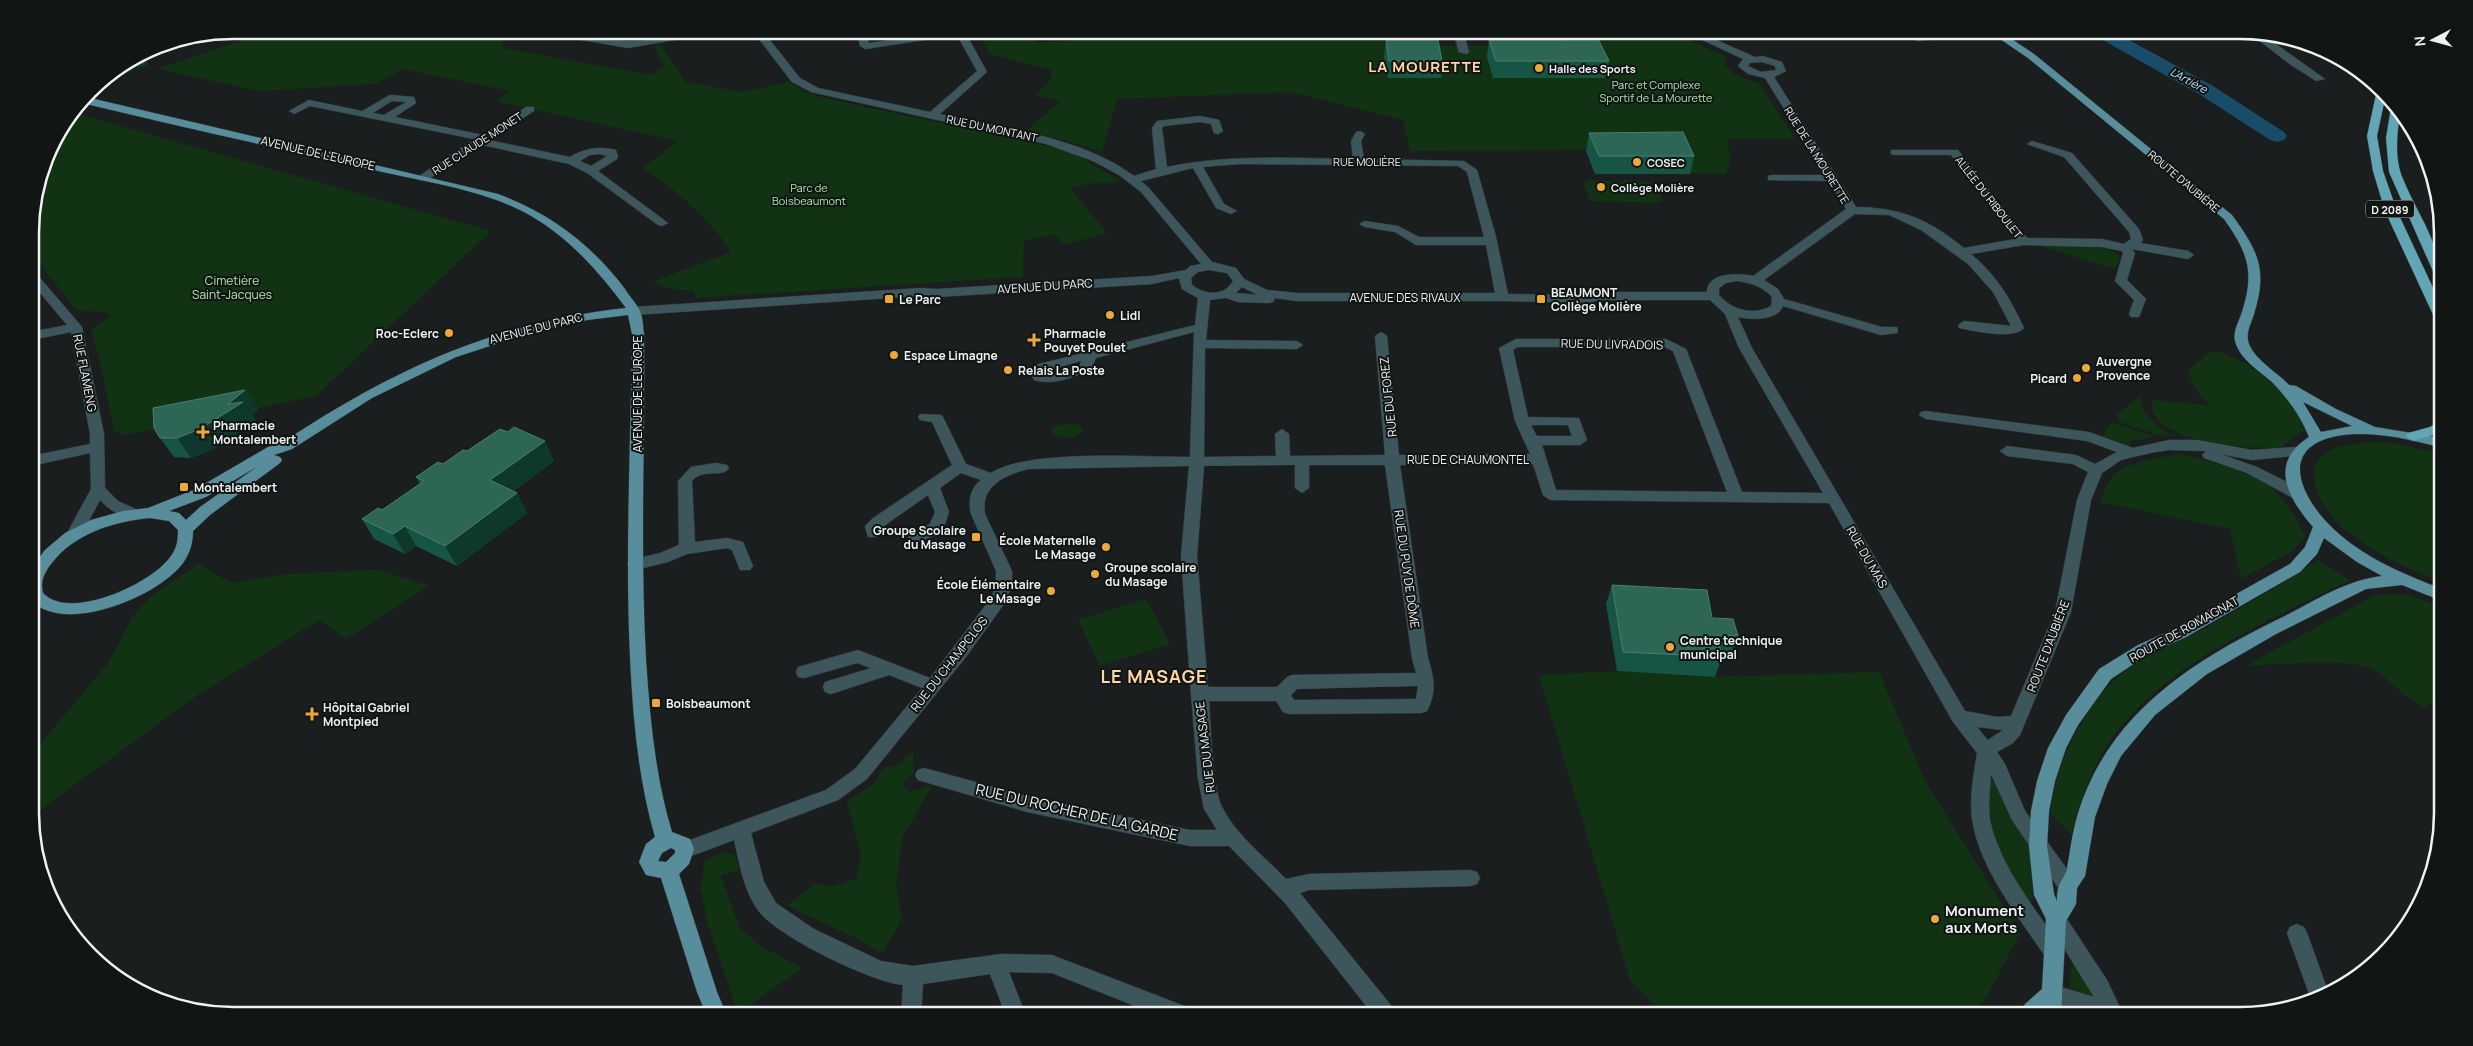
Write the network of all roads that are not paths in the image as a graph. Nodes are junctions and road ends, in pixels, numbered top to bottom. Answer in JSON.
{"nodes":[{"id":1,"x":594,"y":39,"type":"edge"},
{"id":2,"x":607,"y":39,"type":"edge"},
{"id":3,"x":669,"y":39,"type":"edge"},
{"id":4,"x":764,"y":39,"type":"edge"},
{"id":5,"x":864,"y":39,"type":"edge"},
{"id":6,"x":909,"y":39,"type":"edge"},
{"id":7,"x":964,"y":39,"type":"edge"},
{"id":8,"x":1460,"y":39,"type":"edge"},
{"id":9,"x":1707,"y":39,"type":"edge"},
{"id":10,"x":2006,"y":39,"type":"edge"},
{"id":11,"x":2263,"y":40,"type":"edge"},
{"id":12,"x":604,"y":41,"type":"junction"},
{"id":13,"x":1464,"y":52,"type":"dead end"},
{"id":14,"x":1752,"y":58,"type":"junction"},
{"id":15,"x":1768,"y":76,"type":"junction"},
{"id":16,"x":2320,"y":78,"type":"dead end"},
{"id":17,"x":2380,"y":98,"type":"edge"},
{"id":18,"x":90,"y":101,"type":"edge"},
{"id":19,"x":530,"y":109,"type":"dead end"},
{"id":20,"x":294,"y":111,"type":"dead end"},
{"id":21,"x":365,"y":113,"type":"junction"},
{"id":22,"x":933,"y":115,"type":"junction"},
{"id":23,"x":2394,"y":115,"type":"edge"},
{"id":24,"x":386,"y":118,"type":"junction"},
{"id":25,"x":1218,"y":131,"type":"dead end"},
{"id":26,"x":1360,"y":134,"type":"dead end"},
{"id":27,"x":481,"y":140,"type":"junction"},
{"id":28,"x":2032,"y":144,"type":"dead end"},
{"id":29,"x":1895,"y":152,"type":"dead end"},
{"id":30,"x":572,"y":161,"type":"junction"},
{"id":31,"x":1359,"y":161,"type":"junction"},
{"id":32,"x":1196,"y":164,"type":"junction"},
{"id":33,"x":591,"y":171,"type":"junction"},
{"id":34,"x":1162,"y":171,"type":"junction"},
{"id":35,"x":423,"y":178,"type":"junction"},
{"id":36,"x":1772,"y":178,"type":"dead end"},
{"id":37,"x":1832,"y":178,"type":"junction"},
{"id":38,"x":1132,"y":180,"type":"junction"},
{"id":39,"x":1852,"y":210,"type":"junction"},
{"id":40,"x":1231,"y":211,"type":"dead end"},
{"id":41,"x":662,"y":223,"type":"dead end"},
{"id":42,"x":1365,"y":224,"type":"dead end"},
{"id":43,"x":1490,"y":241,"type":"junction"},
{"id":44,"x":2024,"y":241,"type":"junction"},
{"id":45,"x":2129,"y":246,"type":"junction"},
{"id":46,"x":1962,"y":252,"type":"junction"},
{"id":47,"x":2188,"y":254,"type":"dead end"},
{"id":48,"x":2434,"y":260,"type":"edge"},
{"id":49,"x":1208,"y":266,"type":"junction"},
{"id":50,"x":1188,"y":273,"type":"junction"},
{"id":51,"x":1152,"y":280,"type":"junction"},
{"id":52,"x":1756,"y":280,"type":"junction"},
{"id":53,"x":1238,"y":281,"type":"junction"},
{"id":54,"x":39,"y":284,"type":"edge"},
{"id":55,"x":1186,"y":286,"type":"junction"},
{"id":56,"x":1225,"y":294,"type":"junction"},
{"id":57,"x":1204,"y":296,"type":"junction"},
{"id":58,"x":1713,"y":296,"type":"junction"},
{"id":59,"x":1297,"y":297,"type":"junction"},
{"id":60,"x":1507,"y":297,"type":"junction"},
{"id":61,"x":1779,"y":301,"type":"junction"},
{"id":62,"x":2434,"y":304,"type":"edge"},
{"id":63,"x":1726,"y":308,"type":"junction"},
{"id":64,"x":634,"y":311,"type":"junction"},
{"id":65,"x":2135,"y":314,"type":"dead end"},
{"id":66,"x":1756,"y":315,"type":"junction"},
{"id":67,"x":1964,"y":325,"type":"dead end"},
{"id":68,"x":76,"y":327,"type":"junction"},
{"id":69,"x":1200,"y":328,"type":"junction"},
{"id":70,"x":1892,"y":330,"type":"dead end"},
{"id":71,"x":39,"y":334,"type":"edge"},
{"id":72,"x":1381,"y":336,"type":"dead end"},
{"id":73,"x":1199,"y":344,"type":"junction"},
{"id":74,"x":1297,"y":345,"type":"dead end"},
{"id":75,"x":1091,"y":355,"type":"dead end"},
{"id":76,"x":1754,"y":360,"type":"junction"},
{"id":77,"x":2277,"y":380,"type":"junction"},
{"id":78,"x":1926,"y":415,"type":"dead end"},
{"id":79,"x":925,"y":417,"type":"dead end"},
{"id":80,"x":1522,"y":421,"type":"junction"},
{"id":81,"x":2375,"y":430,"type":"junction"},
{"id":82,"x":2434,"y":430,"type":"edge"},
{"id":83,"x":1282,"y":434,"type":"dead end"},
{"id":84,"x":2413,"y":436,"type":"junction"},
{"id":85,"x":2316,"y":438,"type":"junction"},
{"id":86,"x":1533,"y":440,"type":"junction"},
{"id":87,"x":2434,"y":441,"type":"edge"},
{"id":88,"x":2169,"y":445,"type":"junction"},
{"id":89,"x":287,"y":446,"type":"junction"},
{"id":90,"x":97,"y":447,"type":"junction"},
{"id":91,"x":2007,"y":451,"type":"dead end"},
{"id":92,"x":2131,"y":452,"type":"junction"},
{"id":93,"x":2297,"y":452,"type":"junction"},
{"id":94,"x":39,"y":459,"type":"edge"},
{"id":95,"x":1394,"y":459,"type":"junction"},
{"id":96,"x":1539,"y":459,"type":"junction"},
{"id":97,"x":1283,"y":460,"type":"junction"},
{"id":98,"x":1302,"y":460,"type":"junction"},
{"id":99,"x":1197,"y":461,"type":"junction"},
{"id":100,"x":722,"y":468,"type":"dead end"},
{"id":101,"x":960,"y":468,"type":"junction"},
{"id":102,"x":2096,"y":470,"type":"junction"},
{"id":103,"x":992,"y":479,"type":"junction"},
{"id":104,"x":932,"y":487,"type":"junction"},
{"id":105,"x":1302,"y":488,"type":"dead end"},
{"id":106,"x":98,"y":489,"type":"junction"},
{"id":107,"x":2296,"y":493,"type":"junction"},
{"id":108,"x":1736,"y":496,"type":"junction"},
{"id":109,"x":1832,"y":498,"type":"junction"},
{"id":110,"x":150,"y":513,"type":"junction"},
{"id":111,"x":133,"y":514,"type":"junction"},
{"id":112,"x":2321,"y":527,"type":"junction"},
{"id":113,"x":186,"y":530,"type":"junction"},
{"id":114,"x":873,"y":533,"type":"dead end"},
{"id":115,"x":74,"y":535,"type":"junction"},
{"id":116,"x":916,"y":537,"type":"dead end"},
{"id":117,"x":684,"y":549,"type":"junction"},
{"id":118,"x":635,"y":564,"type":"junction"},
{"id":119,"x":39,"y":565,"type":"edge"},
{"id":120,"x":745,"y":566,"type":"dead end"},
{"id":121,"x":2401,"y":580,"type":"junction"},
{"id":122,"x":2434,"y":592,"type":"edge"},
{"id":123,"x":39,"y":601,"type":"edge"},
{"id":124,"x":889,"y":669,"type":"junction"},
{"id":125,"x":804,"y":672,"type":"dead end"},
{"id":126,"x":1426,"y":678,"type":"junction"},
{"id":127,"x":1347,"y":682,"type":"junction"},
{"id":128,"x":933,"y":686,"type":"junction"},
{"id":129,"x":830,"y":687,"type":"dead end"},
{"id":130,"x":1199,"y":694,"type":"junction"},
{"id":131,"x":1281,"y":694,"type":"junction"},
{"id":132,"x":1349,"y":707,"type":"junction"},
{"id":133,"x":1958,"y":717,"type":"junction"},
{"id":134,"x":2016,"y":722,"type":"junction"},
{"id":135,"x":1986,"y":750,"type":"junction"},
{"id":136,"x":924,"y":775,"type":"dead end"},
{"id":137,"x":741,"y":830,"type":"junction"},
{"id":138,"x":1232,"y":838,"type":"junction"},
{"id":139,"x":665,"y":841,"type":"junction"},
{"id":140,"x":2038,"y":846,"type":"junction"},
{"id":141,"x":686,"y":850,"type":"junction"},
{"id":142,"x":668,"y":870,"type":"junction"},
{"id":143,"x":1470,"y":878,"type":"dead end"},
{"id":144,"x":2068,"y":886,"type":"junction"},
{"id":145,"x":1282,"y":888,"type":"junction"},
{"id":146,"x":2056,"y":919,"type":"junction"},
{"id":147,"x":2296,"y":933,"type":"dead end"},
{"id":148,"x":2054,"y":953,"type":"junction"},
{"id":149,"x":998,"y":964,"type":"junction"},
{"id":150,"x":914,"y":976,"type":"junction"},
{"id":151,"x":2318,"y":992,"type":"edge"},
{"id":152,"x":2051,"y":994,"type":"junction"},
{"id":153,"x":713,"y":1007,"type":"edge"},
{"id":154,"x":912,"y":1007,"type":"edge"},
{"id":155,"x":1012,"y":1007,"type":"edge"},
{"id":156,"x":1162,"y":1007,"type":"edge"},
{"id":157,"x":1374,"y":1007,"type":"edge"},
{"id":158,"x":2036,"y":1007,"type":"edge"},
{"id":159,"x":2051,"y":1007,"type":"edge"},
{"id":160,"x":2059,"y":1007,"type":"edge"},
{"id":161,"x":2093,"y":1007,"type":"edge"},
{"id":162,"x":2110,"y":1007,"type":"edge"}],
"edges":[{"from":1,"to":12,"type":"street"},
{"from":2,"to":12,"type":"street"},
{"from":3,"to":12,"type":"street"},
{"from":4,"to":22,"type":"street","name":"RUE DU MONTANT"},
{"from":5,"to":6,"type":"street"},
{"from":7,"to":22,"type":"street"},
{"from":8,"to":13,"type":"street"},
{"from":9,"to":14,"type":"street"},
{"from":10,"to":77,"type":"main road","name":"ROUTE D'AUBIÈRE"},
{"from":11,"to":16,"type":"street"},
{"from":14,"to":15,"type":"street"},
{"from":14,"to":15,"type":"street"},
{"from":15,"to":37,"type":"street","name":"RUE DE LA MOURETTE"},
{"from":17,"to":62,"type":"highway","number":"D 2089"},
{"from":18,"to":35,"type":"main road","name":"AVENUE DE L'EUROPE"},
{"from":19,"to":27,"type":"street","name":"RUE CLAUDE MONET"},
{"from":20,"to":21,"type":"street"},
{"from":21,"to":24,"type":"street"},
{"from":21,"to":24,"type":"street"},
{"from":22,"to":38,"type":"street","name":"RUE DU MONTANT"},
{"from":23,"to":48,"type":"highway","number":"D 2089"},
{"from":24,"to":27,"type":"street"},
{"from":25,"to":34,"type":"street"},
{"from":26,"to":31,"type":"street"},
{"from":27,"to":30,"type":"street"},
{"from":27,"to":35,"type":"street","name":"RUE CLAUDE MONET"},
{"from":28,"to":45,"type":"street"},
{"from":29,"to":44,"type":"street","name":"ALLÉE DU RIBOULET"},
{"from":30,"to":33,"type":"street"},
{"from":30,"to":33,"type":"street"},
{"from":31,"to":32,"type":"street","name":"RUE MOLIÈRE"},
{"from":31,"to":43,"type":"street","name":"RUE MOLIÈRE"},
{"from":32,"to":34,"type":"street","name":"RUE MOLIÈRE"},
{"from":32,"to":40,"type":"street"},
{"from":33,"to":41,"type":"street"},
{"from":34,"to":38,"type":"street","name":"RUE MOLIÈRE"},
{"from":35,"to":64,"type":"main road","name":"AVENUE DE L'EUROPE"},
{"from":36,"to":37,"type":"street"},
{"from":37,"to":39,"type":"street","name":"RUE DE LA MOURETTE"},
{"from":38,"to":49,"type":"street","name":"RUE DU MONTANT"},
{"from":39,"to":46,"type":"street"},
{"from":39,"to":52,"type":"street","name":"RUE DE LA MOURETTE"},
{"from":42,"to":43,"type":"street"},
{"from":43,"to":60,"type":"street","name":"RUE MOLIÈRE"},
{"from":44,"to":45,"type":"street"},
{"from":44,"to":46,"type":"street"},
{"from":45,"to":47,"type":"street"},
{"from":45,"to":65,"type":"street"},
{"from":46,"to":67,"type":"street"},
{"from":49,"to":50,"type":"street","name":"AVENUE DU PARC"},
{"from":49,"to":53,"type":"street","name":"AVENUE DES RIVAUX"},
{"from":50,"to":51,"type":"street","name":"AVENUE DU PARC"},
{"from":50,"to":55,"type":"street"},
{"from":51,"to":55,"type":"street","name":"AVENUE DU PARC"},
{"from":51,"to":64,"type":"street","name":"AVENUE DU PARC"},
{"from":52,"to":58,"type":"street"},
{"from":52,"to":61,"type":"street"},
{"from":53,"to":56,"type":"street"},
{"from":53,"to":59,"type":"street","name":"AVENUE DES RIVAUX"},
{"from":54,"to":68,"type":"street","name":"RUE FLAMENG"},
{"from":55,"to":57,"type":"street","name":"AVENUE DU PARC"},
{"from":56,"to":57,"type":"street","name":"AVENUE DES RIVAUX"},
{"from":56,"to":59,"type":"street","name":"AVENUE DES RIVAUX"},
{"from":57,"to":69,"type":"street","name":"RUE DU MASAGE"},
{"from":58,"to":60,"type":"street","name":"AVENUE DES RIVAUX"},
{"from":58,"to":63,"type":"street"},
{"from":59,"to":60,"type":"street","name":"AVENUE DES RIVAUX"},
{"from":61,"to":66,"type":"street"},
{"from":61,"to":70,"type":"street"},
{"from":63,"to":66,"type":"street"},
{"from":63,"to":76,"type":"street","name":"RUE DU MAS"},
{"from":64,"to":89,"type":"main road","name":"AVENUE DU PARC"},
{"from":64,"to":118,"type":"main road","name":"AVENUE DE L'EUROPE"},
{"from":66,"to":76,"type":"street","name":"RUE DU MAS"},
{"from":68,"to":71,"type":"street"},
{"from":68,"to":90,"type":"street","name":"RUE FLAMENG"},
{"from":69,"to":73,"type":"street","name":"RUE DU MASAGE"},
{"from":69,"to":75,"type":"street"},
{"from":72,"to":95,"type":"street","name":"RUE DU FOREZ"},
{"from":73,"to":74,"type":"street"},
{"from":73,"to":99,"type":"street","name":"RUE DU MASAGE"},
{"from":76,"to":109,"type":"street","name":"RUE DU MAS"},
{"from":77,"to":81,"type":"main road","name":"ROUTE D'AUBIÈRE"},
{"from":77,"to":85,"type":"main road","name":"ROUTE D'AUBIÈRE"},
{"from":78,"to":92,"type":"street"},
{"from":79,"to":101,"type":"street"},
{"from":80,"to":86,"type":"street","name":"RUE DU LIVRADOIS"},
{"from":80,"to":86,"type":"street"},
{"from":80,"to":108,"type":"street","name":"RUE DU LIVRADOIS"},
{"from":81,"to":84,"type":"main road"},
{"from":81,"to":85,"type":"main road"},
{"from":82,"to":84,"type":"highway"},
{"from":83,"to":97,"type":"street"},
{"from":84,"to":87,"type":"main road"},
{"from":85,"to":93,"type":"main road"},
{"from":86,"to":96,"type":"street","name":"RUE DU LIVRADOIS"},
{"from":88,"to":92,"type":"street"},
{"from":88,"to":93,"type":"street"},
{"from":88,"to":107,"type":"street"},
{"from":89,"to":110,"type":"main road","name":"AVENUE DU PARC"},
{"from":89,"to":113,"type":"main road","name":"AVENUE DU PARC"},
{"from":90,"to":94,"type":"street"},
{"from":90,"to":106,"type":"street","name":"RUE FLAMENG"},
{"from":91,"to":102,"type":"street"},
{"from":92,"to":102,"type":"street"},
{"from":93,"to":107,"type":"main road"},
{"from":95,"to":96,"type":"street","name":"RUE DE CHAUMONTEL"},
{"from":95,"to":98,"type":"street","name":"RUE DE CHAUMONTEL"},
{"from":95,"to":126,"type":"street","name":"RUE DU PUY DE DÔME"},
{"from":96,"to":108,"type":"street","name":"RUE DE CHAUMONTEL"},
{"from":97,"to":98,"type":"street","name":"RUE DE CHAUMONTEL"},
{"from":97,"to":99,"type":"street","name":"RUE DE CHAUMONTEL"},
{"from":98,"to":105,"type":"street"},
{"from":99,"to":103,"type":"street","name":"RUE DU CHAMPCLOS"},
{"from":99,"to":130,"type":"street","name":"RUE DU MASAGE"},
{"from":100,"to":117,"type":"street"},
{"from":101,"to":103,"type":"street"},
{"from":101,"to":104,"type":"street"},
{"from":102,"to":134,"type":"street","name":"ROUTE D'AUBIÈRE"},
{"from":103,"to":128,"type":"street","name":"RUE DU CHAMPCLOS"},
{"from":104,"to":114,"type":"street"},
{"from":104,"to":116,"type":"street"},
{"from":106,"to":111,"type":"street"},
{"from":106,"to":115,"type":"street","name":"RUE FLAMENG"},
{"from":107,"to":112,"type":"main road"},
{"from":108,"to":109,"type":"street","name":"RUE DE CHAUMONTEL"},
{"from":109,"to":133,"type":"street","name":"RUE DU MAS"},
{"from":110,"to":111,"type":"main road"},
{"from":110,"to":113,"type":"main road"},
{"from":111,"to":115,"type":"main road"},
{"from":112,"to":121,"type":"main road"},
{"from":112,"to":140,"type":"main road","name":"ROUTE DE ROMAGNAT"},
{"from":113,"to":123,"type":"main road"},
{"from":115,"to":119,"type":"main road"},
{"from":117,"to":118,"type":"street"},
{"from":117,"to":120,"type":"street"},
{"from":118,"to":139,"type":"main road","name":"AVENUE DE L'EUROPE"},
{"from":121,"to":122,"type":"main road"},
{"from":121,"to":144,"type":"main road","name":"ROUTE DE ROMAGNAT"},
{"from":124,"to":125,"type":"street"},
{"from":124,"to":128,"type":"street"},
{"from":124,"to":129,"type":"street"},
{"from":126,"to":127,"type":"street"},
{"from":126,"to":132,"type":"street","name":"RUE DU PUY DE DÔME"},
{"from":127,"to":131,"type":"street"},
{"from":127,"to":132,"type":"street"},
{"from":128,"to":137,"type":"street","name":"RUE DU CHAMPCLOS"},
{"from":130,"to":131,"type":"street"},
{"from":130,"to":138,"type":"street","name":"RUE DU MASAGE"},
{"from":131,"to":132,"type":"street","name":"RUE DU PUY DE DÔME"},
{"from":133,"to":134,"type":"street"},
{"from":133,"to":135,"type":"street","name":"RUE DU MAS"},
{"from":134,"to":135,"type":"street","name":"ROUTE D'AUBIÈRE"},
{"from":135,"to":140,"type":"street","name":"RUE DU MAS"},
{"from":135,"to":148,"type":"street"},
{"from":136,"to":138,"type":"street","name":"RUE DU ROCHER DE LA GARDE"},
{"from":137,"to":141,"type":"street","name":"RUE DU CHAMPCLOS"},
{"from":137,"to":150,"type":"street"},
{"from":138,"to":145,"type":"street","name":"RUE DU MASAGE"},
{"from":139,"to":141,"type":"main road"},
{"from":139,"to":142,"type":"main road"},
{"from":140,"to":144,"type":"street","name":"RUE DU MAS"},
{"from":140,"to":146,"type":"main road","name":"ROUTE DE ROMAGNAT"},
{"from":141,"to":142,"type":"main road"},
{"from":142,"to":153,"type":"main road"},
{"from":143,"to":145,"type":"street"},
{"from":144,"to":146,"type":"main road","name":"ROUTE DE ROMAGNAT"},
{"from":145,"to":157,"type":"street","name":"RUE DU MASAGE"},
{"from":146,"to":148,"type":"main road","name":"ROUTE DE ROMAGNAT"},
{"from":146,"to":162,"type":"street"},
{"from":147,"to":151,"type":"street"},
{"from":148,"to":152,"type":"main road","name":"ROUTE DE ROMAGNAT"},
{"from":149,"to":150,"type":"street"},
{"from":149,"to":155,"type":"street"},
{"from":149,"to":156,"type":"street"},
{"from":150,"to":154,"type":"street"},
{"from":152,"to":158,"type":"main road"},
{"from":152,"to":159,"type":"main road","name":"ROUTE DE ROMAGNAT"},
{"from":152,"to":160,"type":"street"},
{"from":152,"to":161,"type":"street"}]}
